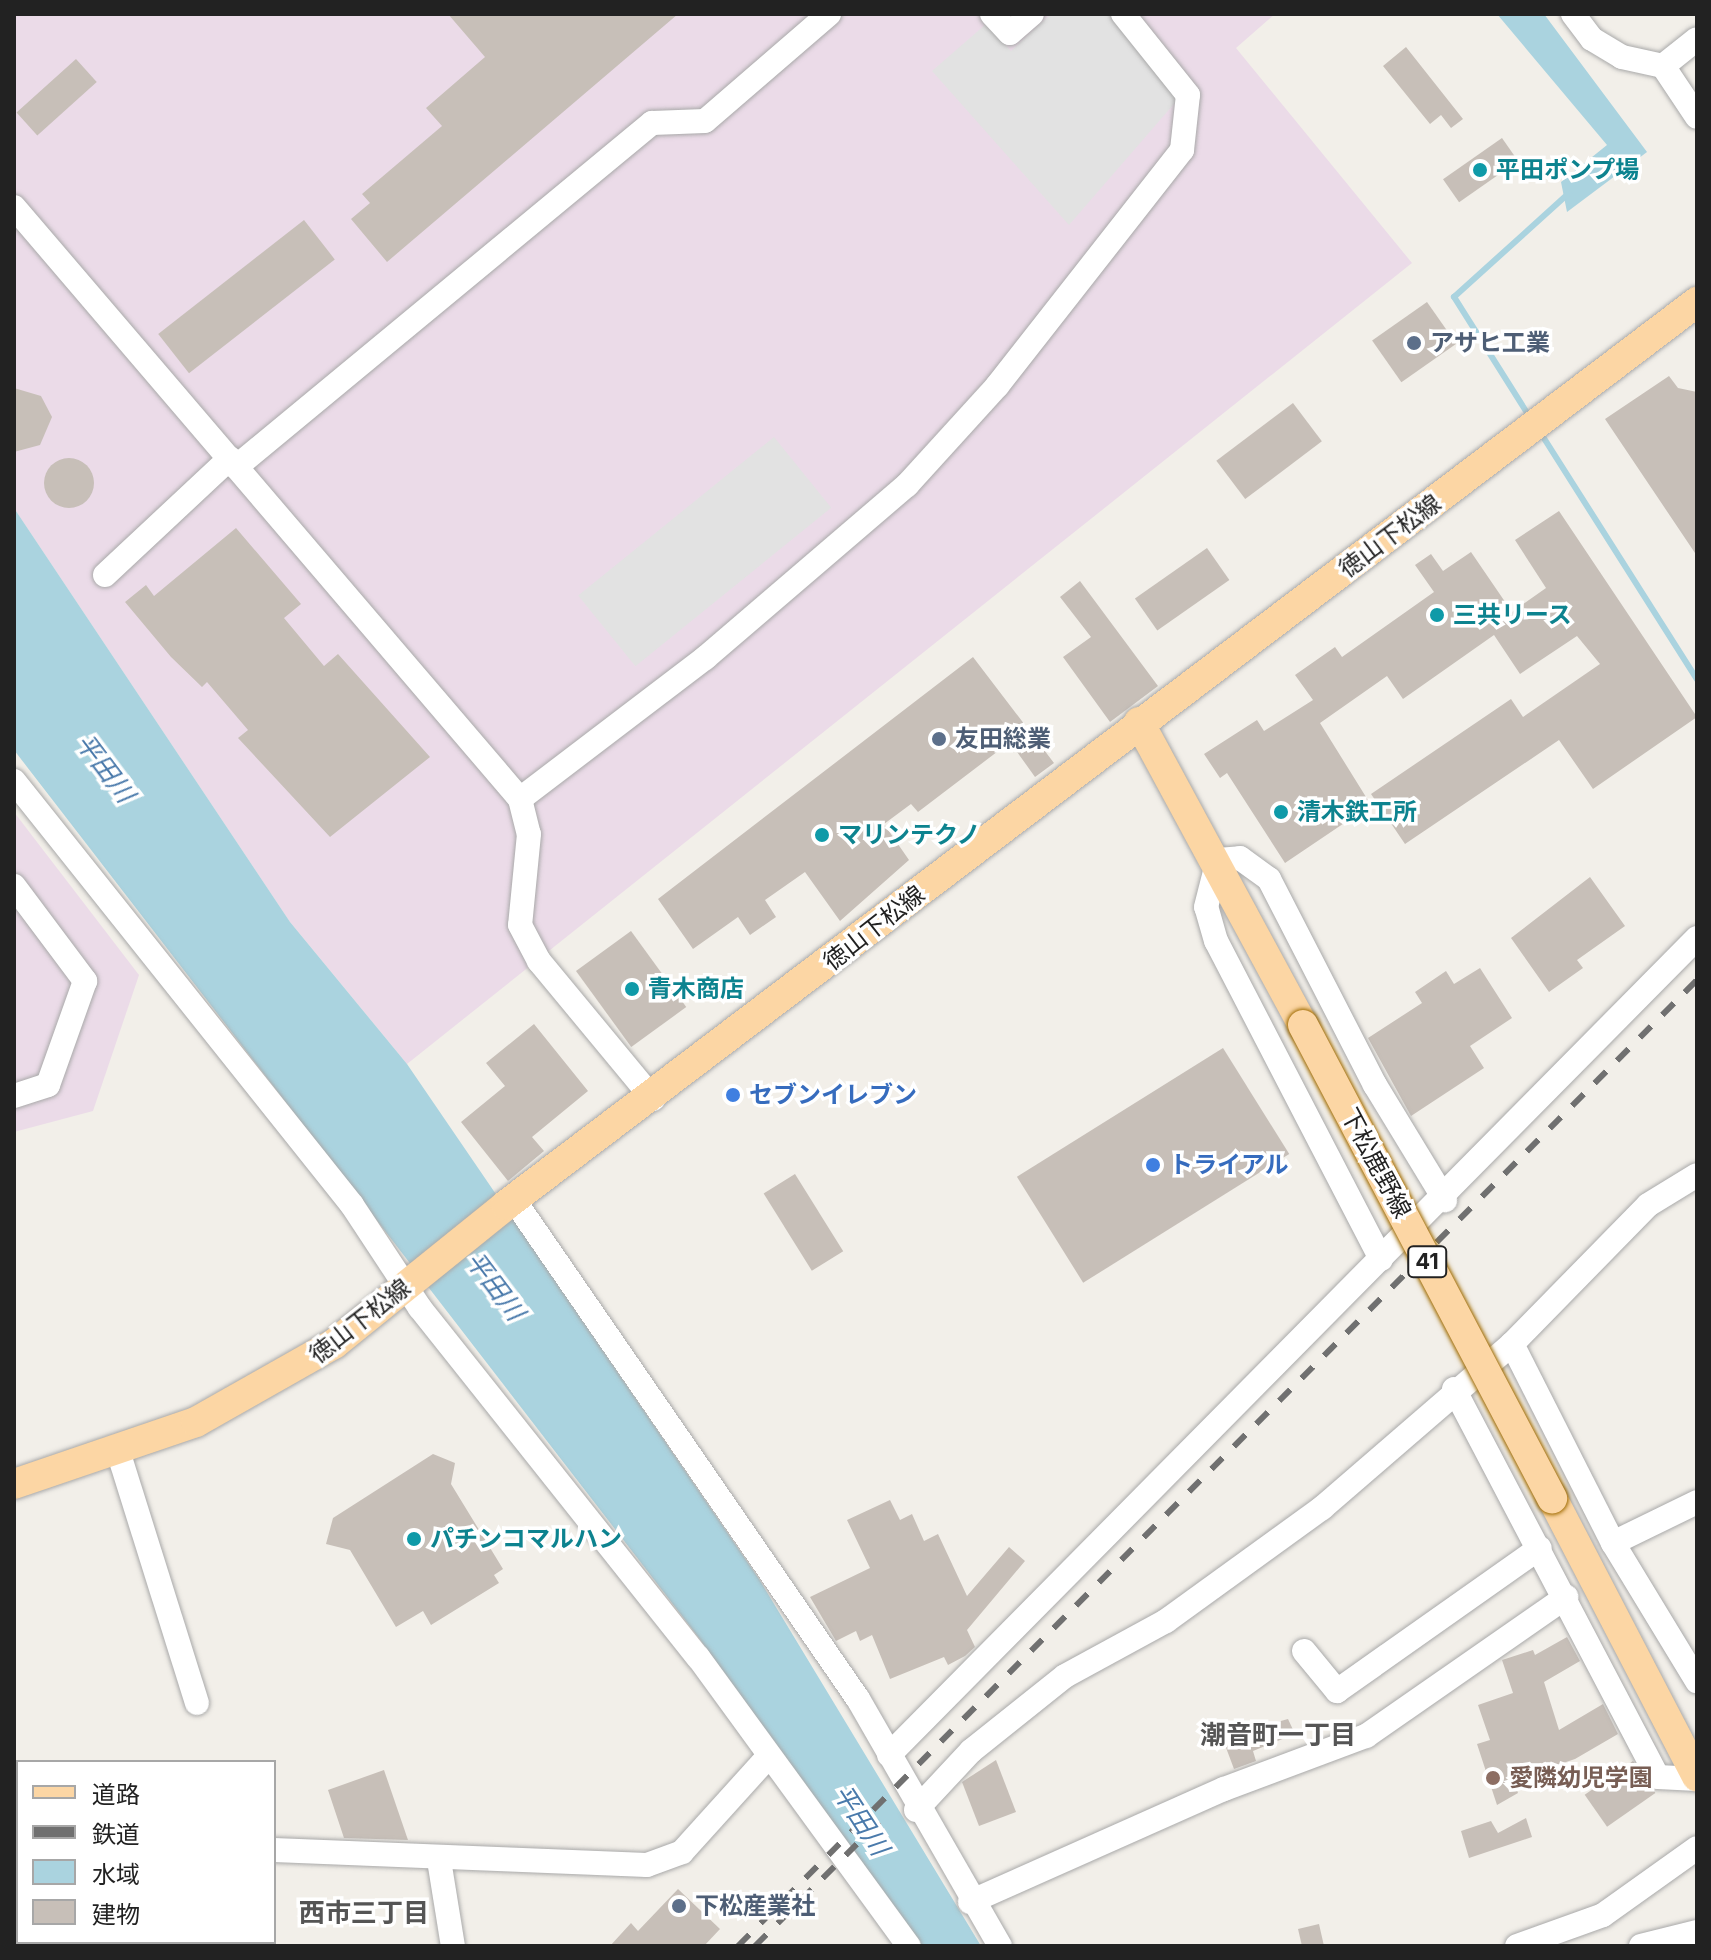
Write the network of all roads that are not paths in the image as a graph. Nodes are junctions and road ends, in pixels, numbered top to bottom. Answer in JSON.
{"nodes":[{"id":1,"x":829,"y":14,"type":"edge"},
{"id":2,"x":992,"y":14,"type":"edge"},
{"id":3,"x":1032,"y":14,"type":"edge"},
{"id":4,"x":1123,"y":14,"type":"edge"},
{"id":5,"x":1573,"y":14,"type":"edge"},
{"id":6,"x":1697,"y":39,"type":"edge"},
{"id":7,"x":1663,"y":66,"type":"junction"},
{"id":8,"x":1697,"y":117,"type":"edge"},
{"id":9,"x":14,"y":207,"type":"edge"},
{"id":10,"x":1697,"y":302,"type":"edge"},
{"id":11,"x":233,"y":462,"type":"junction"},
{"id":12,"x":105,"y":575,"type":"dead end"},
{"id":13,"x":1139,"y":722,"type":"junction"},
{"id":14,"x":14,"y":781,"type":"edge"},
{"id":15,"x":520,"y":799,"type":"junction"},
{"id":16,"x":1218,"y":860,"type":"junction"},
{"id":17,"x":14,"y":886,"type":"edge"},
{"id":18,"x":1697,"y":938,"type":"edge"},
{"id":19,"x":14,"y":1096,"type":"edge"},
{"id":20,"x":653,"y":1099,"type":"junction"},
{"id":21,"x":1697,"y":1175,"type":"edge"},
{"id":22,"x":1445,"y":1200,"type":"junction"},
{"id":23,"x":510,"y":1202,"type":"junction"},
{"id":24,"x":1381,"y":1259,"type":"junction"},
{"id":25,"x":410,"y":1283,"type":"junction"},
{"id":26,"x":1512,"y":1344,"type":"junction"},
{"id":27,"x":1454,"y":1389,"type":"junction"},
{"id":28,"x":118,"y":1451,"type":"junction"},
{"id":29,"x":14,"y":1484,"type":"edge"},
{"id":30,"x":1697,"y":1502,"type":"edge"},
{"id":31,"x":1613,"y":1543,"type":"junction"},
{"id":32,"x":1540,"y":1548,"type":"junction"},
{"id":33,"x":1566,"y":1597,"type":"junction"},
{"id":34,"x":1304,"y":1651,"type":"dead end"},
{"id":35,"x":1697,"y":1681,"type":"edge"},
{"id":36,"x":197,"y":1703,"type":"dead end"},
{"id":37,"x":889,"y":1755,"type":"junction"},
{"id":38,"x":766,"y":1759,"type":"junction"},
{"id":39,"x":1696,"y":1771,"type":"edge"},
{"id":40,"x":916,"y":1810,"type":"junction"},
{"id":41,"x":1697,"y":1848,"type":"edge"},
{"id":42,"x":276,"y":1850,"type":"edge"},
{"id":43,"x":439,"y":1860,"type":"junction"},
{"id":44,"x":970,"y":1902,"type":"junction"},
{"id":45,"x":1697,"y":1932,"type":"edge"},
{"id":46,"x":1584,"y":1935,"type":"edge"},
{"id":47,"x":114,"y":1946,"type":"edge"},
{"id":48,"x":147,"y":1946,"type":"edge"},
{"id":49,"x":453,"y":1946,"type":"edge"},
{"id":50,"x":909,"y":1946,"type":"edge"},
{"id":51,"x":1000,"y":1946,"type":"edge"},
{"id":52,"x":1517,"y":1946,"type":"edge"},
{"id":53,"x":1641,"y":1946,"type":"edge"}],
"edges":[{"from":1,"to":11,"type":"street"},
{"from":2,"to":3,"type":"street"},
{"from":4,"to":15,"type":"street"},
{"from":5,"to":7,"type":"street"},
{"from":6,"to":7,"type":"street"},
{"from":7,"to":8,"type":"street"},
{"from":9,"to":11,"type":"street"},
{"from":10,"to":13,"type":"main road","name":"徳山下松線"},
{"from":11,"to":12,"type":"street"},
{"from":11,"to":15,"type":"street"},
{"from":13,"to":16,"type":"main road","name":"下松鹿野線","number":"41"},
{"from":13,"to":20,"type":"main road","name":"徳山下松線"},
{"from":14,"to":25,"type":"street"},
{"from":15,"to":20,"type":"street"},
{"from":16,"to":22,"type":"street"},
{"from":16,"to":24,"type":"street"},
{"from":16,"to":39,"type":"main road","name":"下松鹿野線","number":"41","bridge":true},
{"from":17,"to":19,"type":"street"},
{"from":18,"to":22,"type":"street"},
{"from":20,"to":23,"type":"main road","name":"徳山下松線"},
{"from":21,"to":26,"type":"street"},
{"from":22,"to":24,"type":"street"},
{"from":23,"to":25,"type":"main road","name":"徳山下松線"},
{"from":23,"to":37,"type":"street"},
{"from":24,"to":37,"type":"street"},
{"from":25,"to":28,"type":"main road","name":"徳山下松線"},
{"from":25,"to":38,"type":"street"},
{"from":26,"to":27,"type":"street"},
{"from":26,"to":31,"type":"street"},
{"from":27,"to":32,"type":"street"},
{"from":27,"to":40,"type":"street"},
{"from":28,"to":29,"type":"main road","name":"徳山下松線"},
{"from":28,"to":36,"type":"street"},
{"from":30,"to":31,"type":"street"},
{"from":31,"to":35,"type":"street"},
{"from":32,"to":33,"type":"street"},
{"from":32,"to":34,"type":"street"},
{"from":33,"to":39,"type":"street"},
{"from":33,"to":44,"type":"street"},
{"from":37,"to":40,"type":"street"},
{"from":38,"to":43,"type":"street"},
{"from":38,"to":50,"type":"street"},
{"from":40,"to":44,"type":"street"},
{"from":41,"to":46,"type":"street"},
{"from":42,"to":43,"type":"street"},
{"from":43,"to":49,"type":"street"},
{"from":44,"to":51,"type":"street"},
{"from":45,"to":53,"type":"street"},
{"from":46,"to":52,"type":"street"},
{"from":47,"to":48,"type":"street"}]}
